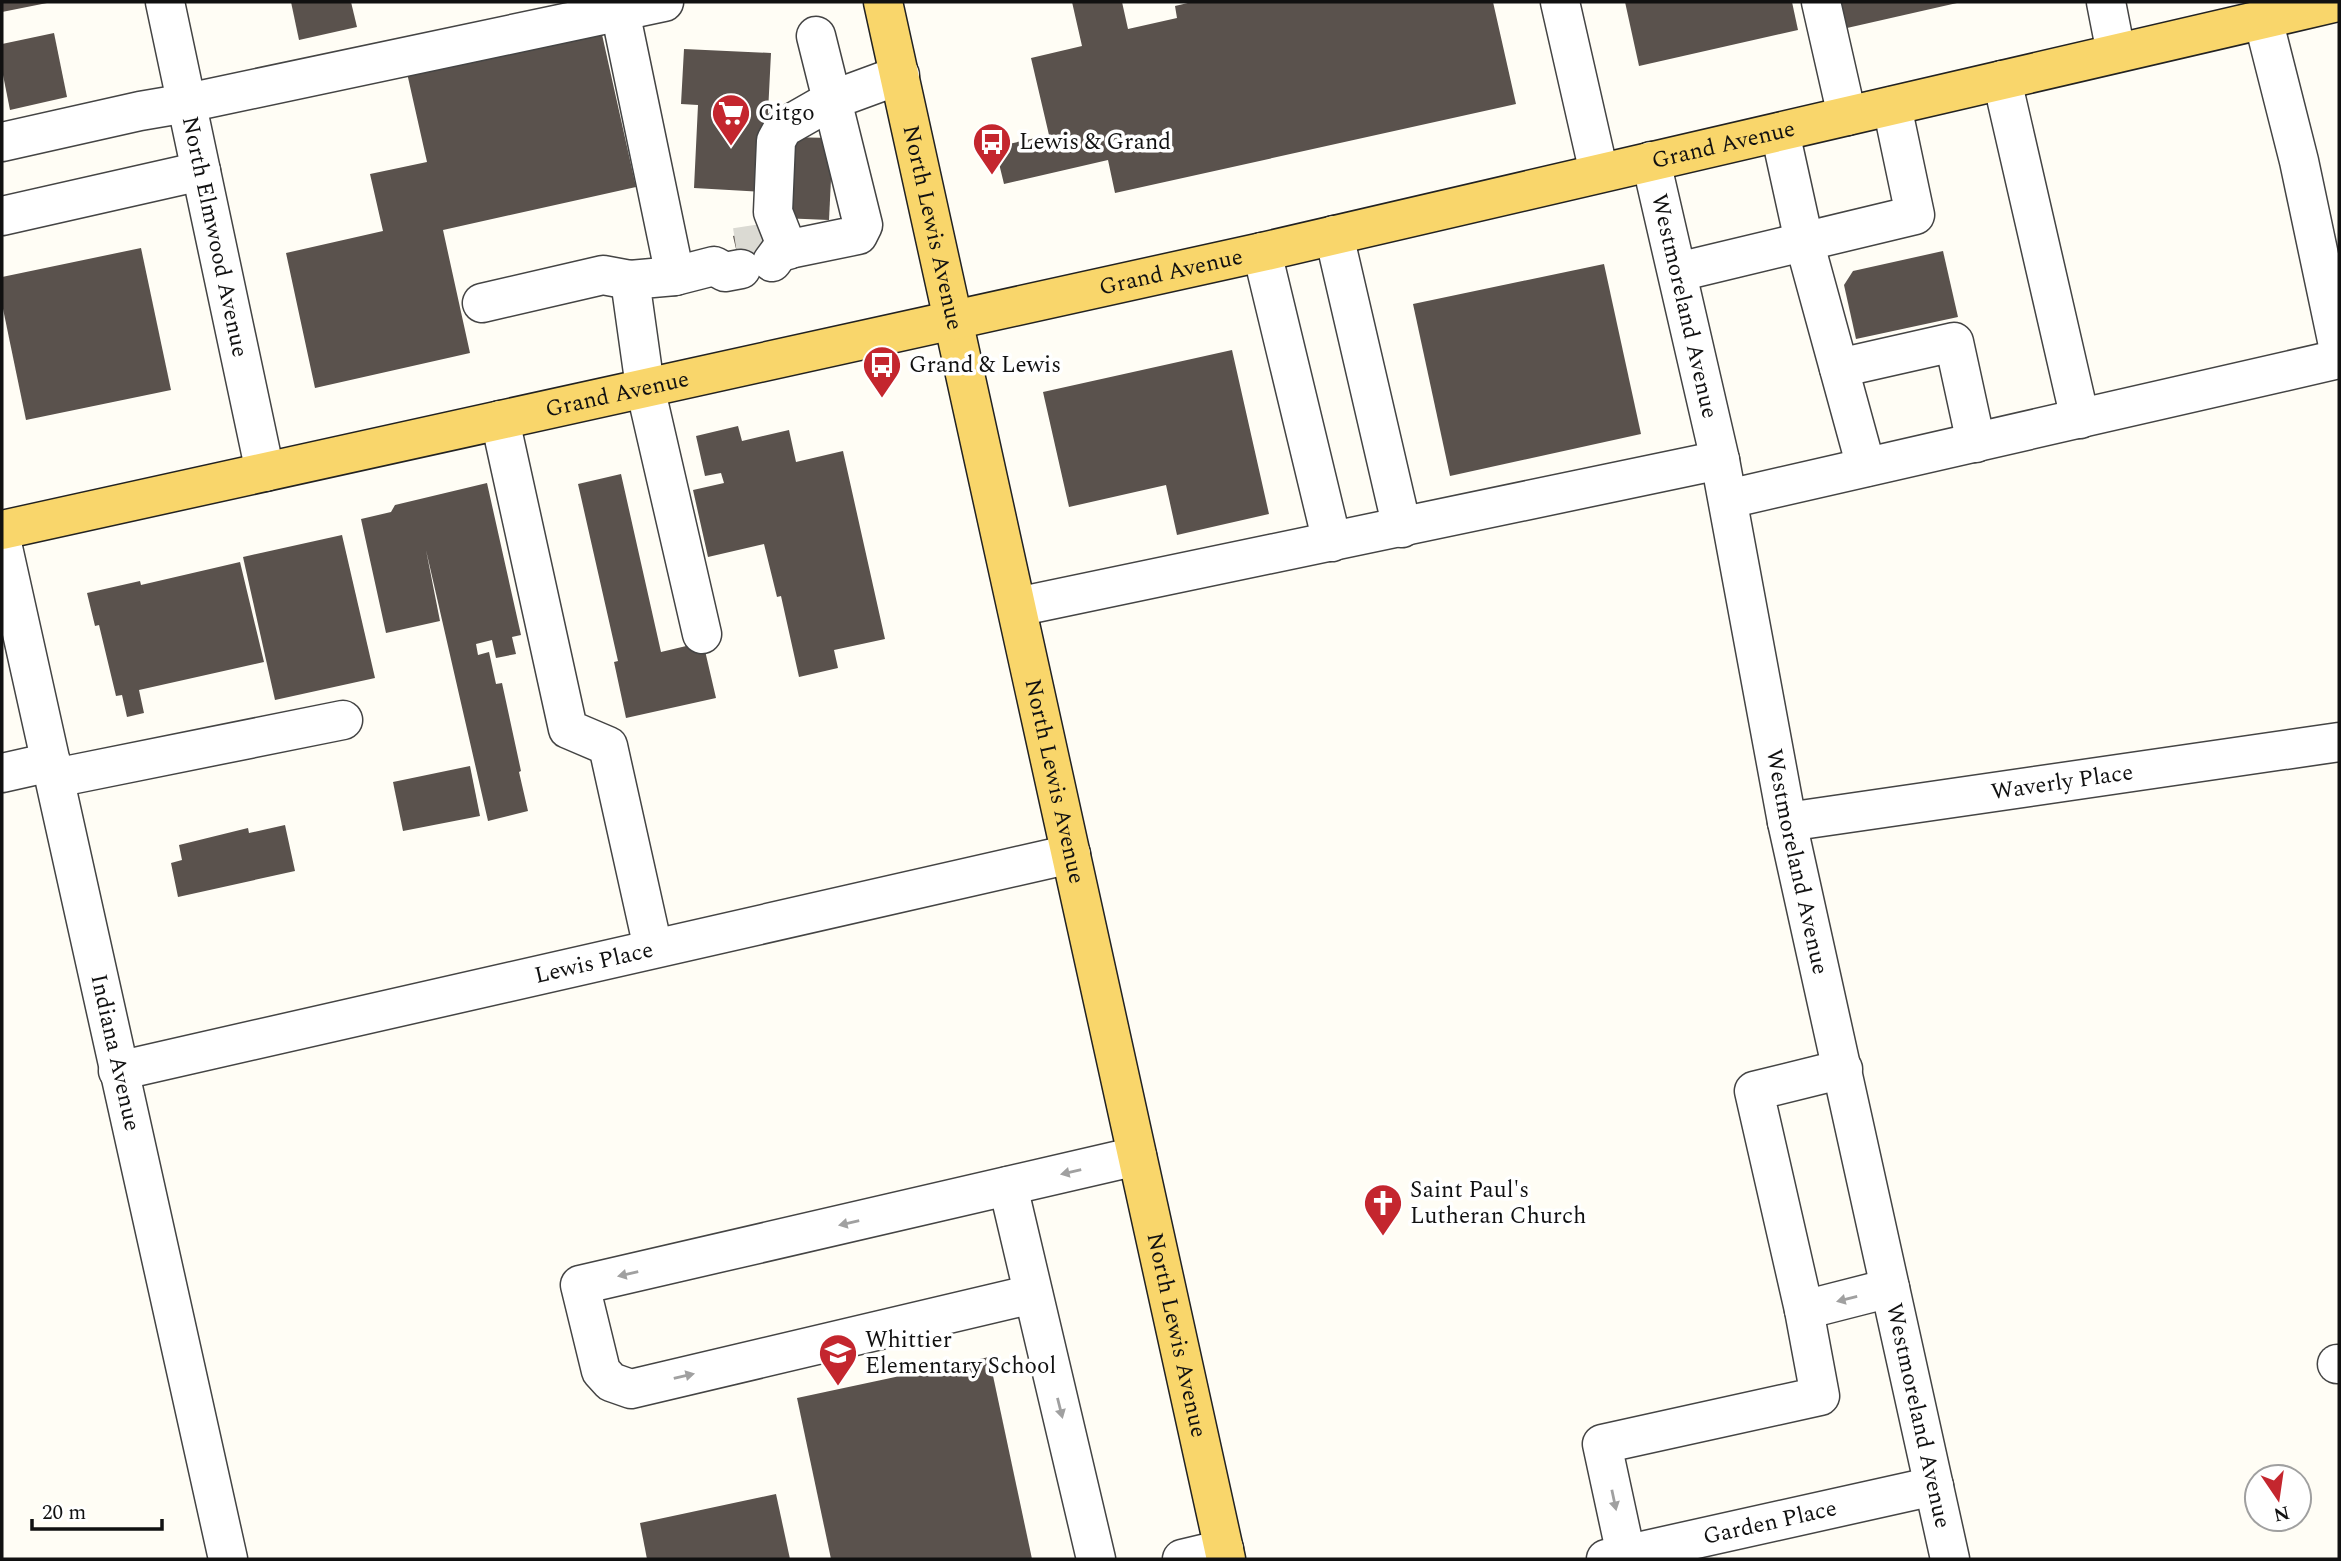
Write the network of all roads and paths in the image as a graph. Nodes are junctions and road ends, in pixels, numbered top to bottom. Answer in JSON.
{"nodes":[{"id":1,"x":165,"y":2,"type":"edge"},
{"id":2,"x":664,"y":2,"type":"edge"},
{"id":3,"x":883,"y":2,"type":"edge"},
{"id":4,"x":1560,"y":2,"type":"edge"},
{"id":5,"x":1821,"y":2,"type":"edge"},
{"id":6,"x":2106,"y":2,"type":"edge"},
{"id":7,"x":2338,"y":2,"type":"edge"},
{"id":8,"x":606,"y":9,"type":"edge"},
{"id":9,"x":2239,"y":16,"type":"edge"},
{"id":10,"x":816,"y":36,"type":"dead end"},
{"id":11,"x":2116,"y":53,"type":"junction"},
{"id":12,"x":900,"y":75,"type":"junction"},
{"id":13,"x":2002,"y":80,"type":"junction"},
{"id":14,"x":832,"y":100,"type":"junction"},
{"id":15,"x":187,"y":103,"type":"junction"},
{"id":16,"x":1892,"y":106,"type":"junction"},
{"id":17,"x":1847,"y":116,"type":"junction"},
{"id":18,"x":1780,"y":132,"type":"junction"},
{"id":19,"x":2,"y":142,"type":"edge"},
{"id":20,"x":1651,"y":161,"type":"junction"},
{"id":21,"x":201,"y":171,"type":"junction"},
{"id":22,"x":1599,"y":173,"type":"junction"},
{"id":23,"x":2,"y":216,"type":"edge"},
{"id":24,"x":1334,"y":235,"type":"junction"},
{"id":25,"x":1804,"y":242,"type":"junction"},
{"id":26,"x":1262,"y":252,"type":"junction"},
{"id":27,"x":757,"y":256,"type":"junction"},
{"id":28,"x":1678,"y":272,"type":"junction"},
{"id":29,"x":675,"y":276,"type":"junction"},
{"id":30,"x":630,"y":279,"type":"junction"},
{"id":31,"x":482,"y":303,"type":"dead end"},
{"id":32,"x":954,"y":319,"type":"junction"},
{"id":33,"x":2339,"y":350,"type":"edge"},
{"id":34,"x":2339,"y":359,"type":"edge"},
{"id":35,"x":1839,"y":368,"type":"junction"},
{"id":36,"x":646,"y":387,"type":"junction"},
{"id":37,"x":2080,"y":419,"type":"junction"},
{"id":38,"x":500,"y":420,"type":"junction"},
{"id":39,"x":1976,"y":443,"type":"junction"},
{"id":40,"x":1720,"y":460,"type":"junction"},
{"id":41,"x":1866,"y":467,"type":"junction"},
{"id":42,"x":265,"y":472,"type":"junction"},
{"id":43,"x":1728,"y":499,"type":"junction"},
{"id":44,"x":1402,"y":528,"type":"junction"},
{"id":45,"x":2,"y":530,"type":"edge"},
{"id":46,"x":1332,"y":542,"type":"junction"},
{"id":47,"x":2,"y":543,"type":"edge"},
{"id":48,"x":1017,"y":607,"type":"junction"},
{"id":49,"x":702,"y":634,"type":"dead end"},
{"id":50,"x":343,"y":720,"type":"dead end"},
{"id":51,"x":2339,"y":742,"type":"edge"},
{"id":52,"x":53,"y":770,"type":"junction"},
{"id":53,"x":2,"y":773,"type":"edge"},
{"id":54,"x":1787,"y":822,"type":"junction"},
{"id":55,"x":1071,"y":854,"type":"junction"},
{"id":56,"x":653,"y":948,"type":"junction"},
{"id":57,"x":1843,"y":1069,"type":"junction"},
{"id":58,"x":118,"y":1071,"type":"junction"},
{"id":59,"x":1137,"y":1156,"type":"junction"},
{"id":60,"x":1008,"y":1186,"type":"junction"},
{"id":61,"x":1890,"y":1287,"type":"junction"},
{"id":62,"x":1033,"y":1294,"type":"junction"},
{"id":63,"x":1804,"y":1310,"type":"junction"},
{"id":64,"x":1934,"y":1486,"type":"junction"},
{"id":65,"x":1225,"y":1554,"type":"edge"},
{"id":66,"x":1616,"y":1557,"type":"edge"},
{"id":67,"x":228,"y":1559,"type":"edge"},
{"id":68,"x":1096,"y":1559,"type":"edge"},
{"id":69,"x":1182,"y":1559,"type":"edge"},
{"id":70,"x":1950,"y":1559,"type":"edge"}],
"edges":[{"from":1,"to":15,"type":"street","name":"North Elmwood Avenue"},
{"from":2,"to":8,"type":"street"},
{"from":3,"to":12,"type":"main road","name":"North Lewis Avenue"},
{"from":4,"to":22,"type":"street"},
{"from":5,"to":17,"type":"street"},
{"from":6,"to":11,"type":"street"},
{"from":7,"to":9,"type":"main road","name":"Grand Avenue"},
{"from":8,"to":15,"type":"street"},
{"from":8,"to":29,"type":"street"},
{"from":9,"to":11,"type":"main road","name":"Grand Avenue"},
{"from":9,"to":33,"type":"street"},
{"from":10,"to":14,"type":"street"},
{"from":11,"to":13,"type":"main road","name":"Grand Avenue"},
{"from":12,"to":14,"type":"street"},
{"from":12,"to":32,"type":"main road","name":"North Lewis Avenue"},
{"from":13,"to":16,"type":"main road","name":"Grand Avenue"},
{"from":13,"to":37,"type":"street"},
{"from":14,"to":27,"type":"street"},
{"from":14,"to":27,"type":"street"},
{"from":15,"to":19,"type":"street"},
{"from":15,"to":21,"type":"street","name":"North Elmwood Avenue"},
{"from":16,"to":17,"type":"main road","name":"Grand Avenue"},
{"from":16,"to":25,"type":"street"},
{"from":17,"to":18,"type":"main road","name":"Grand Avenue"},
{"from":18,"to":20,"type":"main road","name":"Grand Avenue"},
{"from":18,"to":25,"type":"street"},
{"from":20,"to":22,"type":"main road","name":"Grand Avenue"},
{"from":20,"to":28,"type":"street","name":"Westmoreland Avenue"},
{"from":21,"to":23,"type":"street"},
{"from":21,"to":42,"type":"street","name":"North Elmwood Avenue"},
{"from":22,"to":24,"type":"main road","name":"Grand Avenue"},
{"from":24,"to":26,"type":"main road","name":"Grand Avenue"},
{"from":24,"to":44,"type":"street"},
{"from":25,"to":28,"type":"street"},
{"from":25,"to":35,"type":"street"},
{"from":26,"to":32,"type":"main road","name":"Grand Avenue"},
{"from":26,"to":46,"type":"street"},
{"from":27,"to":29,"type":"street"},
{"from":28,"to":40,"type":"street","name":"Westmoreland Avenue"},
{"from":29,"to":30,"type":"street"},
{"from":30,"to":31,"type":"street"},
{"from":30,"to":36,"type":"street"},
{"from":32,"to":36,"type":"main road","name":"Grand Avenue"},
{"from":32,"to":48,"type":"main road","name":"North Lewis Avenue"},
{"from":34,"to":37,"type":"street"},
{"from":35,"to":39,"type":"street"},
{"from":35,"to":41,"type":"street"},
{"from":36,"to":38,"type":"main road","name":"Grand Avenue"},
{"from":36,"to":49,"type":"street"},
{"from":37,"to":39,"type":"street"},
{"from":38,"to":42,"type":"main road","name":"Grand Avenue"},
{"from":38,"to":56,"type":"street"},
{"from":39,"to":41,"type":"street"},
{"from":40,"to":43,"type":"street","name":"Westmoreland Avenue"},
{"from":40,"to":44,"type":"street"},
{"from":41,"to":43,"type":"street"},
{"from":42,"to":45,"type":"main road","name":"Grand Avenue"},
{"from":43,"to":54,"type":"street","name":"Westmoreland Avenue"},
{"from":44,"to":46,"type":"street"},
{"from":46,"to":48,"type":"street"},
{"from":47,"to":52,"type":"street","name":"Indiana Avenue"},
{"from":48,"to":55,"type":"main road","name":"North Lewis Avenue"},
{"from":50,"to":52,"type":"street"},
{"from":51,"to":54,"type":"street","name":"Waverly Place"},
{"from":52,"to":53,"type":"street"},
{"from":52,"to":58,"type":"street","name":"Indiana Avenue"},
{"from":54,"to":57,"type":"street","name":"Westmoreland Avenue"},
{"from":55,"to":56,"type":"street","name":"Lewis Place"},
{"from":55,"to":59,"type":"main road","name":"North Lewis Avenue"},
{"from":56,"to":58,"type":"street","name":"Lewis Place"},
{"from":57,"to":61,"type":"street","name":"Westmoreland Avenue"},
{"from":57,"to":63,"type":"street"},
{"from":58,"to":67,"type":"street","name":"Indiana Avenue"},
{"from":59,"to":60,"type":"street","one_way":true},
{"from":59,"to":65,"type":"main road","name":"North Lewis Avenue"},
{"from":60,"to":62,"type":"street"},
{"from":60,"to":62,"type":"street","one_way":true},
{"from":61,"to":63,"type":"street","one_way":true},
{"from":61,"to":64,"type":"street","name":"Westmoreland Avenue"},
{"from":62,"to":68,"type":"street","one_way":true},
{"from":63,"to":66,"type":"street","one_way":true},
{"from":64,"to":66,"type":"street","name":"Garden Place"},
{"from":64,"to":70,"type":"street","name":"Westmoreland Avenue"},
{"from":65,"to":69,"type":"street"}]}
